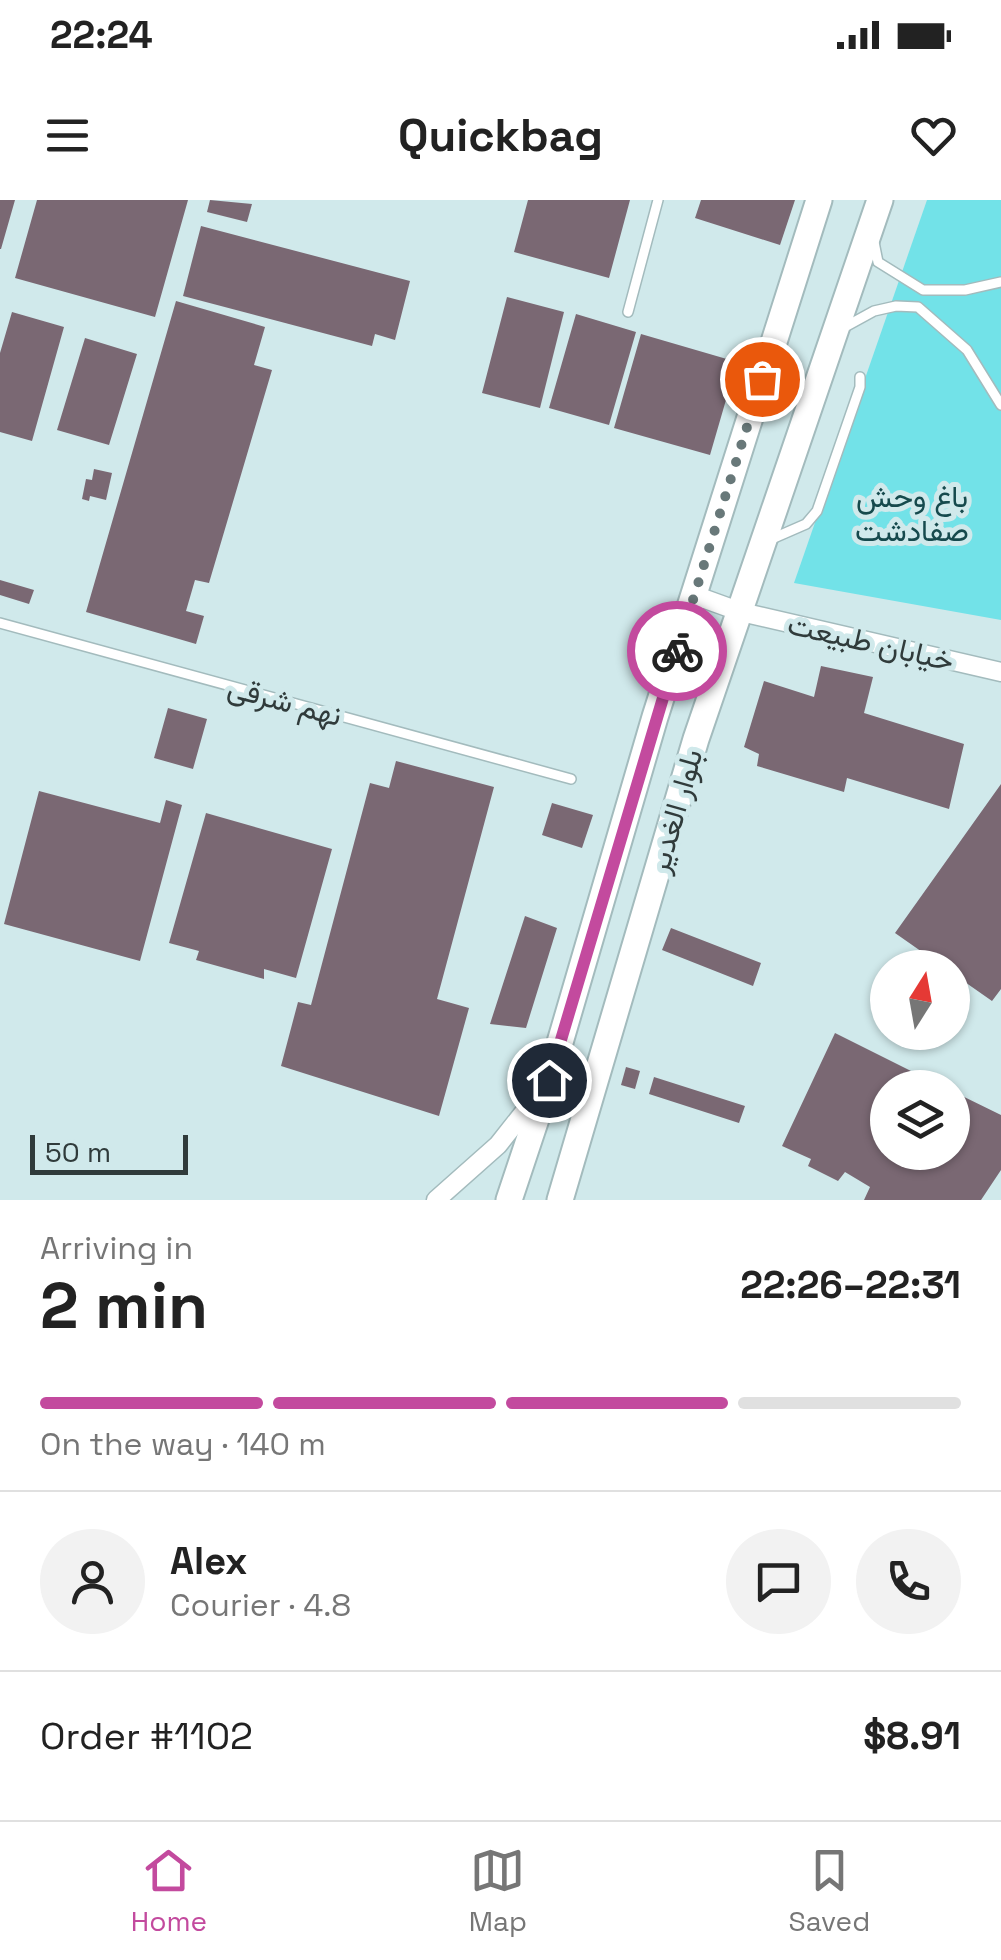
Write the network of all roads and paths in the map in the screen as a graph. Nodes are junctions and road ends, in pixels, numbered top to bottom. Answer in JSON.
{"nodes":[{"id":1,"x":658,"y":200,"type":"edge"},
{"id":2,"x":819,"y":200,"type":"edge"},
{"id":3,"x":880,"y":200,"type":"edge"},
{"id":4,"x":871,"y":230,"type":"junction"},
{"id":5,"x":1001,"y":282,"type":"edge"},
{"id":6,"x":628,"y":312,"type":"dead end"},
{"id":7,"x":837,"y":332,"type":"junction"},
{"id":8,"x":860,"y":378,"type":"dead end"},
{"id":9,"x":1001,"y":405,"type":"edge"},
{"id":10,"x":765,"y":542,"type":"junction"},
{"id":11,"x":694,"y":595,"type":"junction"},
{"id":12,"x":741,"y":612,"type":"junction"},
{"id":13,"x":0,"y":622,"type":"edge"},
{"id":14,"x":1001,"y":672,"type":"edge"},
{"id":15,"x":655,"y":717,"type":"junction"},
{"id":16,"x":696,"y":740,"type":"junction"},
{"id":17,"x":571,"y":779,"type":"dead end"},
{"id":18,"x":549,"y":1080,"type":"junction"},
{"id":19,"x":436,"y":1200,"type":"edge"},
{"id":20,"x":509,"y":1200,"type":"edge"},
{"id":21,"x":560,"y":1200,"type":"edge"}],
"edges":[{"from":1,"to":6,"type":"lane"},
{"from":2,"to":11,"type":"street","name":"بلوار الغدیر"},
{"from":3,"to":4,"type":"street","name":"بلوار الغدیر"},
{"from":4,"to":5,"type":"lane"},
{"from":4,"to":7,"type":"street","name":"بلوار الغدیر"},
{"from":7,"to":9,"type":"lane"},
{"from":7,"to":10,"type":"street","name":"بلوار الغدیر"},
{"from":8,"to":10,"type":"lane"},
{"from":10,"to":12,"type":"street","name":"بلوار الغدیر"},
{"from":11,"to":12,"type":"street","name":"خیابان طبیعت"},
{"from":11,"to":15,"type":"street","name":"بلوار الغدیر"},
{"from":12,"to":14,"type":"street","name":"خیابان طبیعت"},
{"from":12,"to":16,"type":"street","name":"بلوار الغدیر"},
{"from":13,"to":17,"type":"lane","name":"نهم شرقی"},
{"from":15,"to":16,"type":"street"},
{"from":15,"to":18,"type":"street","name":"بلوار الغدیر"},
{"from":16,"to":21,"type":"street","name":"بلوار الغدیر"},
{"from":18,"to":19,"type":"street"},
{"from":18,"to":20,"type":"street","name":"بلوار الغدیر"}]}
